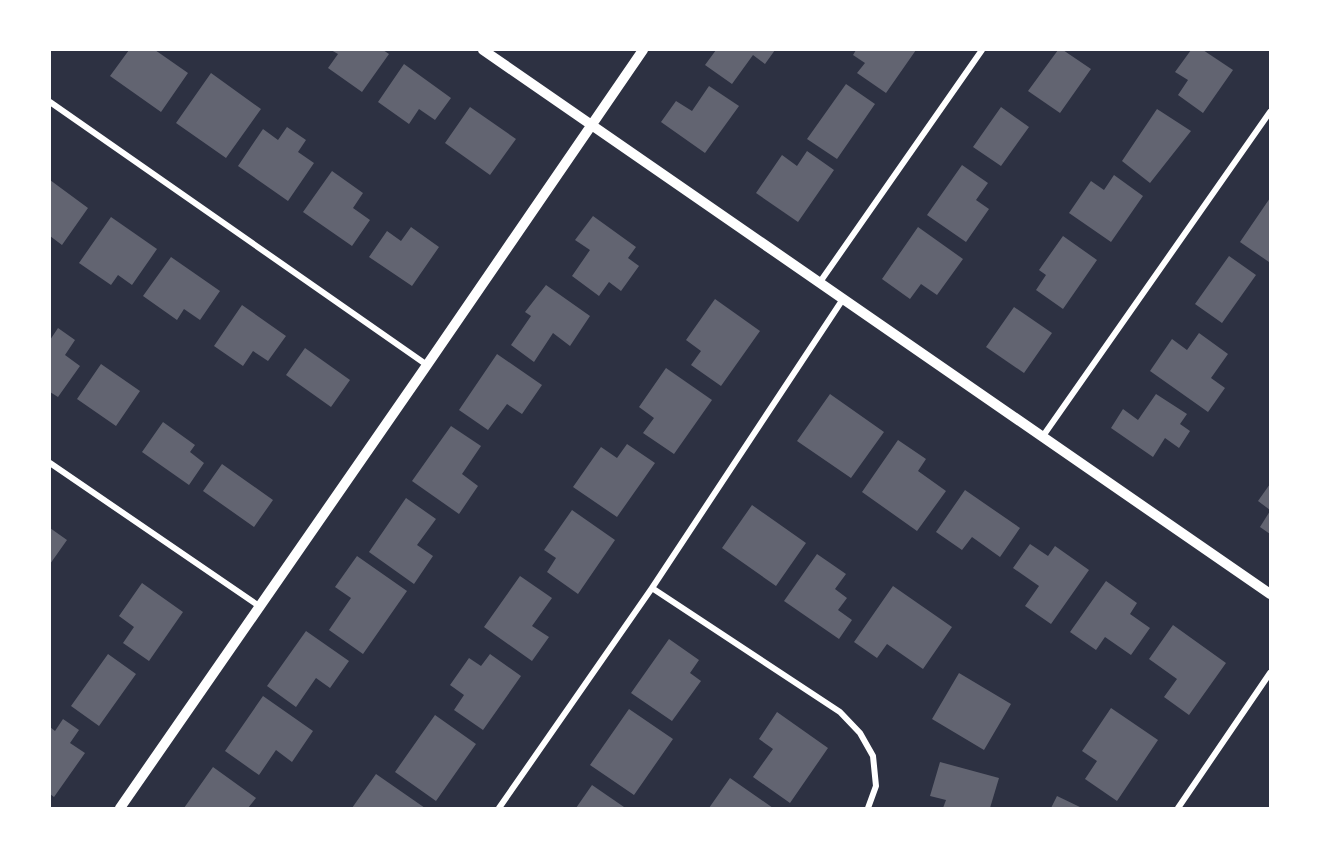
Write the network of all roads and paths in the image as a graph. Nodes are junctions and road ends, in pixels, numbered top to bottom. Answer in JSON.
{"nodes":[{"id":1,"x":483,"y":50,"type":"edge"},
{"id":2,"x":643,"y":50,"type":"edge"},
{"id":3,"x":982,"y":50,"type":"edge"},
{"id":4,"x":50,"y":102,"type":"edge"},
{"id":5,"x":1270,"y":112,"type":"edge"},
{"id":6,"x":592,"y":125,"type":"junction"},
{"id":7,"x":819,"y":282,"type":"junction"},
{"id":8,"x":843,"y":299,"type":"junction"},
{"id":9,"x":427,"y":365,"type":"junction"},
{"id":10,"x":1043,"y":436,"type":"junction"},
{"id":11,"x":50,"y":463,"type":"edge"},
{"id":12,"x":652,"y":588,"type":"junction"},
{"id":13,"x":1270,"y":594,"type":"edge"},
{"id":14,"x":259,"y":606,"type":"junction"},
{"id":15,"x":1270,"y":673,"type":"edge"},
{"id":16,"x":120,"y":808,"type":"edge"},
{"id":17,"x":499,"y":808,"type":"edge"},
{"id":18,"x":868,"y":808,"type":"edge"},
{"id":19,"x":1178,"y":808,"type":"edge"}],
"edges":[{"from":1,"to":6,"type":"street"},
{"from":2,"to":6,"type":"street"},
{"from":3,"to":7,"type":"street"},
{"from":4,"to":9,"type":"street"},
{"from":5,"to":10,"type":"street"},
{"from":6,"to":7,"type":"street"},
{"from":6,"to":9,"type":"street"},
{"from":7,"to":8,"type":"street"},
{"from":8,"to":10,"type":"street"},
{"from":8,"to":12,"type":"street"},
{"from":9,"to":14,"type":"street"},
{"from":10,"to":13,"type":"street"},
{"from":11,"to":14,"type":"street"},
{"from":12,"to":17,"type":"street"},
{"from":12,"to":18,"type":"street"},
{"from":14,"to":16,"type":"street"},
{"from":15,"to":19,"type":"street"}]}
